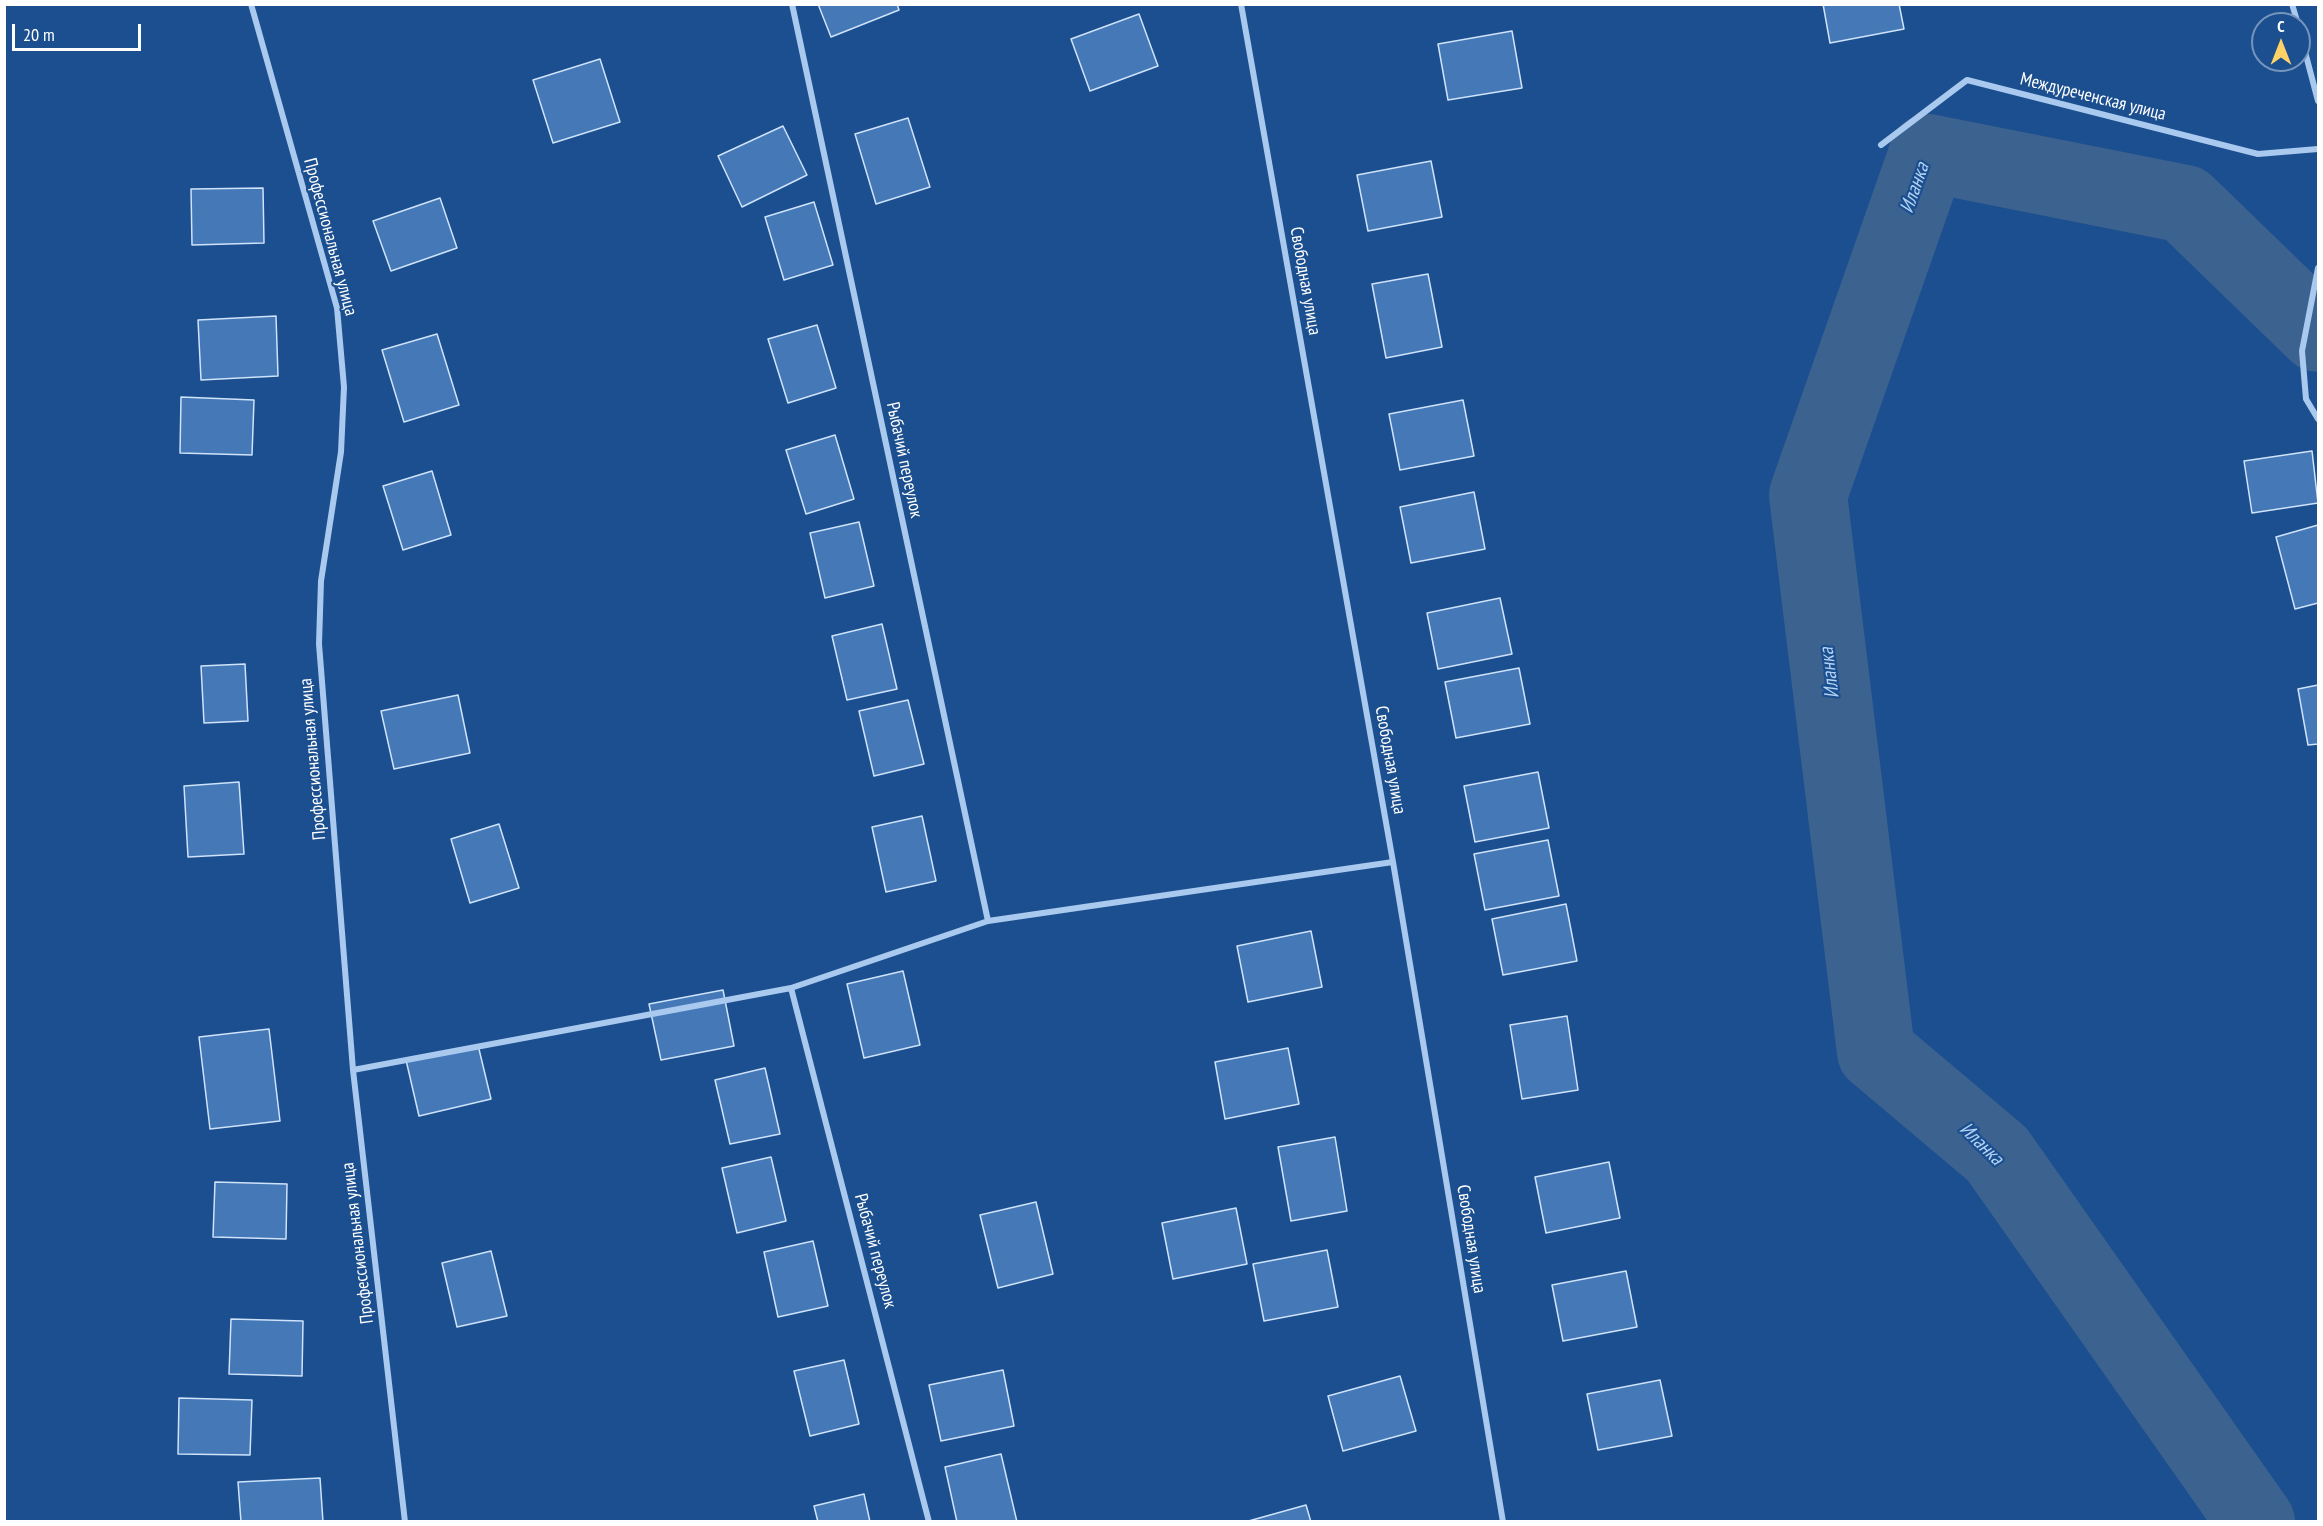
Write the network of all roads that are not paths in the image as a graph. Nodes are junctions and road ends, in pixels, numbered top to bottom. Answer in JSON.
{"nodes":[{"id":1,"x":251,"y":4,"type":"edge"},
{"id":2,"x":792,"y":4,"type":"edge"},
{"id":3,"x":1241,"y":4,"type":"edge"},
{"id":4,"x":2311,"y":72,"type":"edge"},
{"id":5,"x":2319,"y":101,"type":"edge"},
{"id":6,"x":1881,"y":145,"type":"dead end"},
{"id":7,"x":2319,"y":149,"type":"edge"},
{"id":8,"x":2319,"y":268,"type":"edge"},
{"id":9,"x":2319,"y":419,"type":"edge"},
{"id":10,"x":1393,"y":862,"type":"junction"},
{"id":11,"x":987,"y":921,"type":"junction"},
{"id":12,"x":791,"y":988,"type":"junction"},
{"id":13,"x":353,"y":1070,"type":"junction"},
{"id":14,"x":405,"y":1521,"type":"edge"},
{"id":15,"x":929,"y":1521,"type":"edge"},
{"id":16,"x":1503,"y":1521,"type":"edge"}],
"edges":[{"from":1,"to":13,"type":"street","name":"Профессиональная улица"},
{"from":2,"to":11,"type":"street","name":"Рыбачий переулок"},
{"from":3,"to":10,"type":"street","name":"Свободная улица"},
{"from":4,"to":5,"type":"street"},
{"from":6,"to":7,"type":"street","name":"Междуреченская улица"},
{"from":8,"to":9,"type":"street"},
{"from":10,"to":11,"type":"street"},
{"from":10,"to":16,"type":"street","name":"Свободная улица"},
{"from":11,"to":12,"type":"street"},
{"from":12,"to":13,"type":"street"},
{"from":12,"to":15,"type":"street","name":"Рыбачий переулок"},
{"from":13,"to":14,"type":"street","name":"Профессиональная улица"}]}
